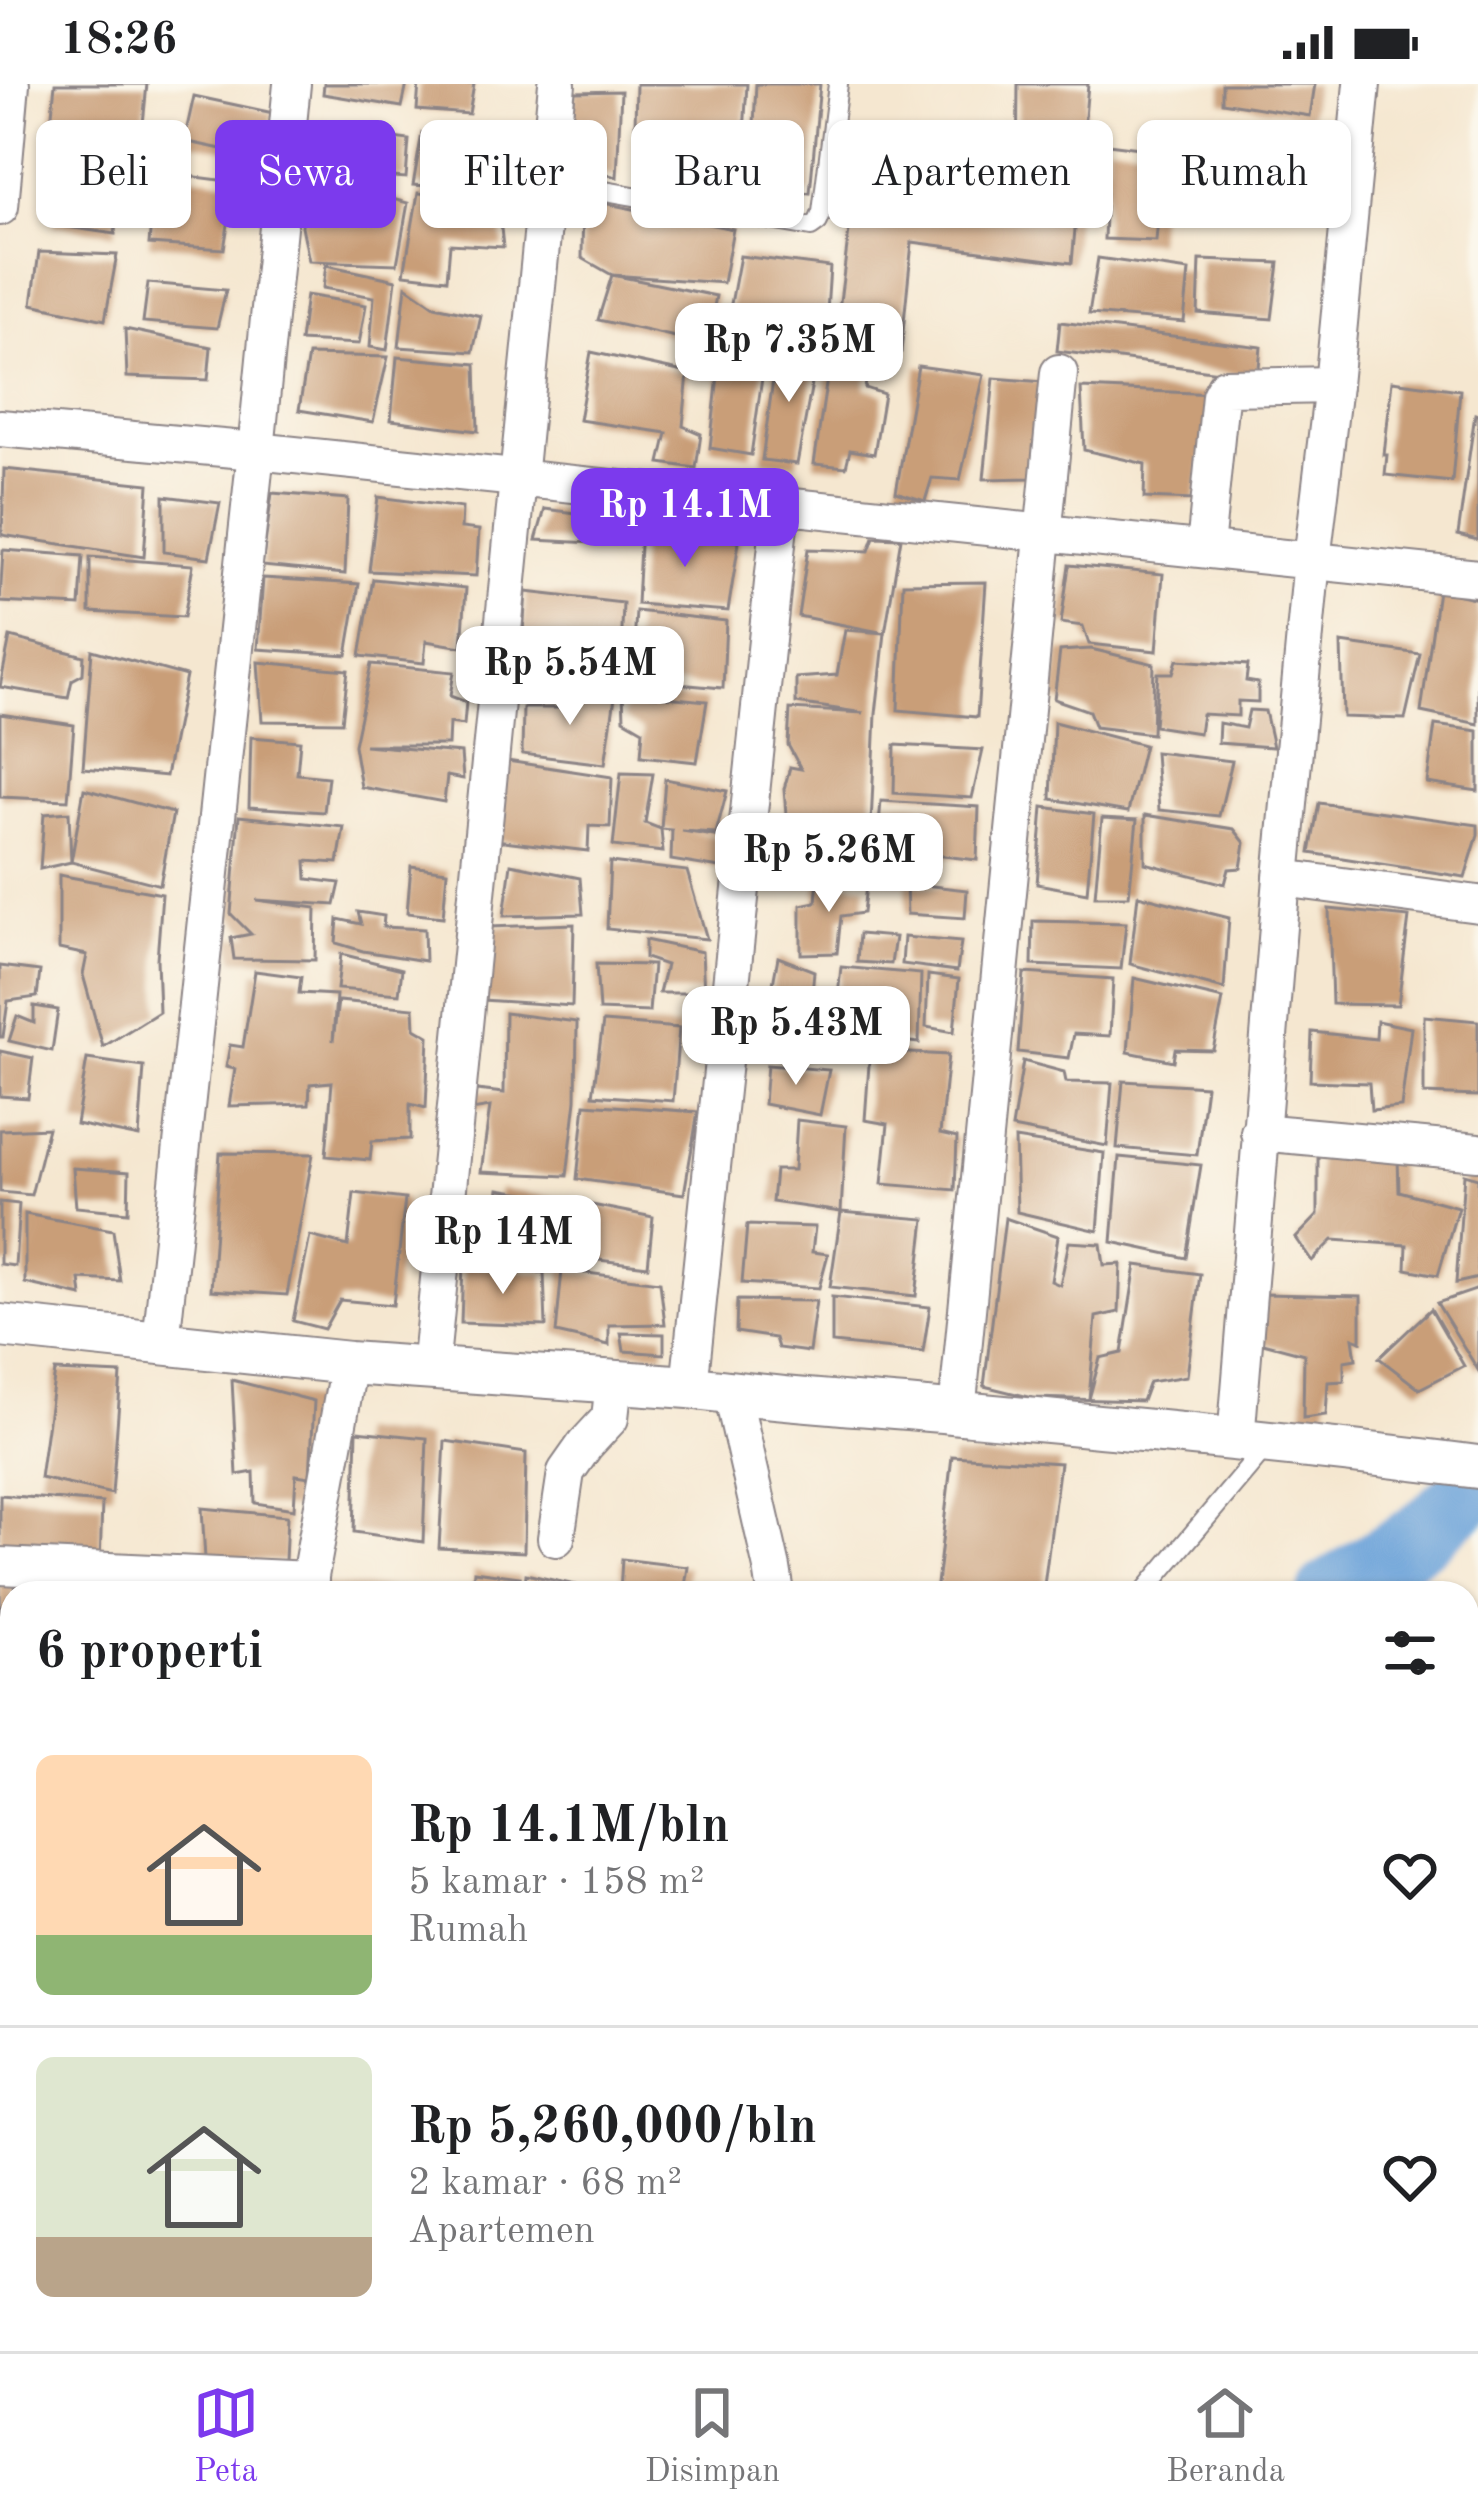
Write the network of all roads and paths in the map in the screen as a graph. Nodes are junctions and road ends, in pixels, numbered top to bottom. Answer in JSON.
{"nodes":[{"id":1,"x":11,"y":84,"type":"edge"},
{"id":2,"x":292,"y":84,"type":"edge"},
{"id":3,"x":557,"y":84,"type":"edge"},
{"id":4,"x":838,"y":84,"type":"edge"},
{"id":5,"x":1362,"y":84,"type":"edge"},
{"id":6,"x":554,"y":120,"type":"edge"},
{"id":7,"x":607,"y":191,"type":"edge"},
{"id":8,"x":0,"y":208,"type":"edge"},
{"id":9,"x":543,"y":228,"type":"edge"},
{"id":10,"x":1060,"y":374,"type":"dead end"},
{"id":11,"x":1333,"y":385,"type":"junction"},
{"id":12,"x":0,"y":428,"type":"edge"},
{"id":13,"x":256,"y":451,"type":"junction"},
{"id":14,"x":519,"y":480,"type":"junction"},
{"id":15,"x":782,"y":506,"type":"junction"},
{"id":16,"x":1042,"y":534,"type":"junction"},
{"id":17,"x":1205,"y":548,"type":"junction"},
{"id":18,"x":1312,"y":560,"type":"junction"},
{"id":19,"x":1478,"y":578,"type":"edge"},
{"id":20,"x":1282,"y":878,"type":"junction"},
{"id":21,"x":1478,"y":904,"type":"edge"},
{"id":22,"x":1259,"y":1132,"type":"junction"},
{"id":23,"x":1478,"y":1152,"type":"edge"},
{"id":24,"x":0,"y":1326,"type":"edge"},
{"id":25,"x":161,"y":1342,"type":"junction"},
{"id":26,"x":349,"y":1363,"type":"junction"},
{"id":27,"x":430,"y":1370,"type":"junction"},
{"id":28,"x":614,"y":1382,"type":"junction"},
{"id":29,"x":688,"y":1387,"type":"junction"},
{"id":30,"x":732,"y":1393,"type":"junction"},
{"id":31,"x":957,"y":1412,"type":"junction"},
{"id":32,"x":1253,"y":1441,"type":"junction"},
{"id":33,"x":1478,"y":1467,"type":"edge"},
{"id":34,"x":556,"y":1538,"type":"dead end"},
{"id":35,"x":0,"y":1566,"type":"edge"},
{"id":36,"x":221,"y":1581,"type":"edge"},
{"id":37,"x":310,"y":1581,"type":"edge"},
{"id":38,"x":774,"y":1581,"type":"edge"},
{"id":39,"x":1152,"y":1581,"type":"edge"}],
"edges":[{"from":1,"to":8,"type":"street"},
{"from":2,"to":13,"type":"street"},
{"from":3,"to":6,"type":"street"},
{"from":4,"to":7,"type":"lane"},
{"from":5,"to":11,"type":"street"},
{"from":9,"to":14,"type":"street"},
{"from":10,"to":16,"type":"street"},
{"from":11,"to":17,"type":"street"},
{"from":11,"to":18,"type":"street"},
{"from":12,"to":13,"type":"street"},
{"from":13,"to":14,"type":"street"},
{"from":13,"to":25,"type":"street"},
{"from":14,"to":15,"type":"street"},
{"from":14,"to":27,"type":"street"},
{"from":15,"to":16,"type":"street"},
{"from":15,"to":29,"type":"street"},
{"from":16,"to":17,"type":"street"},
{"from":16,"to":31,"type":"street"},
{"from":17,"to":18,"type":"street"},
{"from":18,"to":19,"type":"street"},
{"from":18,"to":20,"type":"street"},
{"from":20,"to":21,"type":"street"},
{"from":20,"to":22,"type":"street"},
{"from":22,"to":23,"type":"street"},
{"from":22,"to":32,"type":"street"},
{"from":24,"to":25,"type":"street"},
{"from":25,"to":26,"type":"street"},
{"from":26,"to":27,"type":"street"},
{"from":26,"to":37,"type":"street"},
{"from":27,"to":28,"type":"street"},
{"from":28,"to":29,"type":"street"},
{"from":28,"to":34,"type":"street"},
{"from":29,"to":30,"type":"street"},
{"from":30,"to":31,"type":"street"},
{"from":30,"to":38,"type":"street"},
{"from":31,"to":32,"type":"street"},
{"from":32,"to":33,"type":"street"},
{"from":32,"to":39,"type":"lane"},
{"from":35,"to":36,"type":"street"}]}
